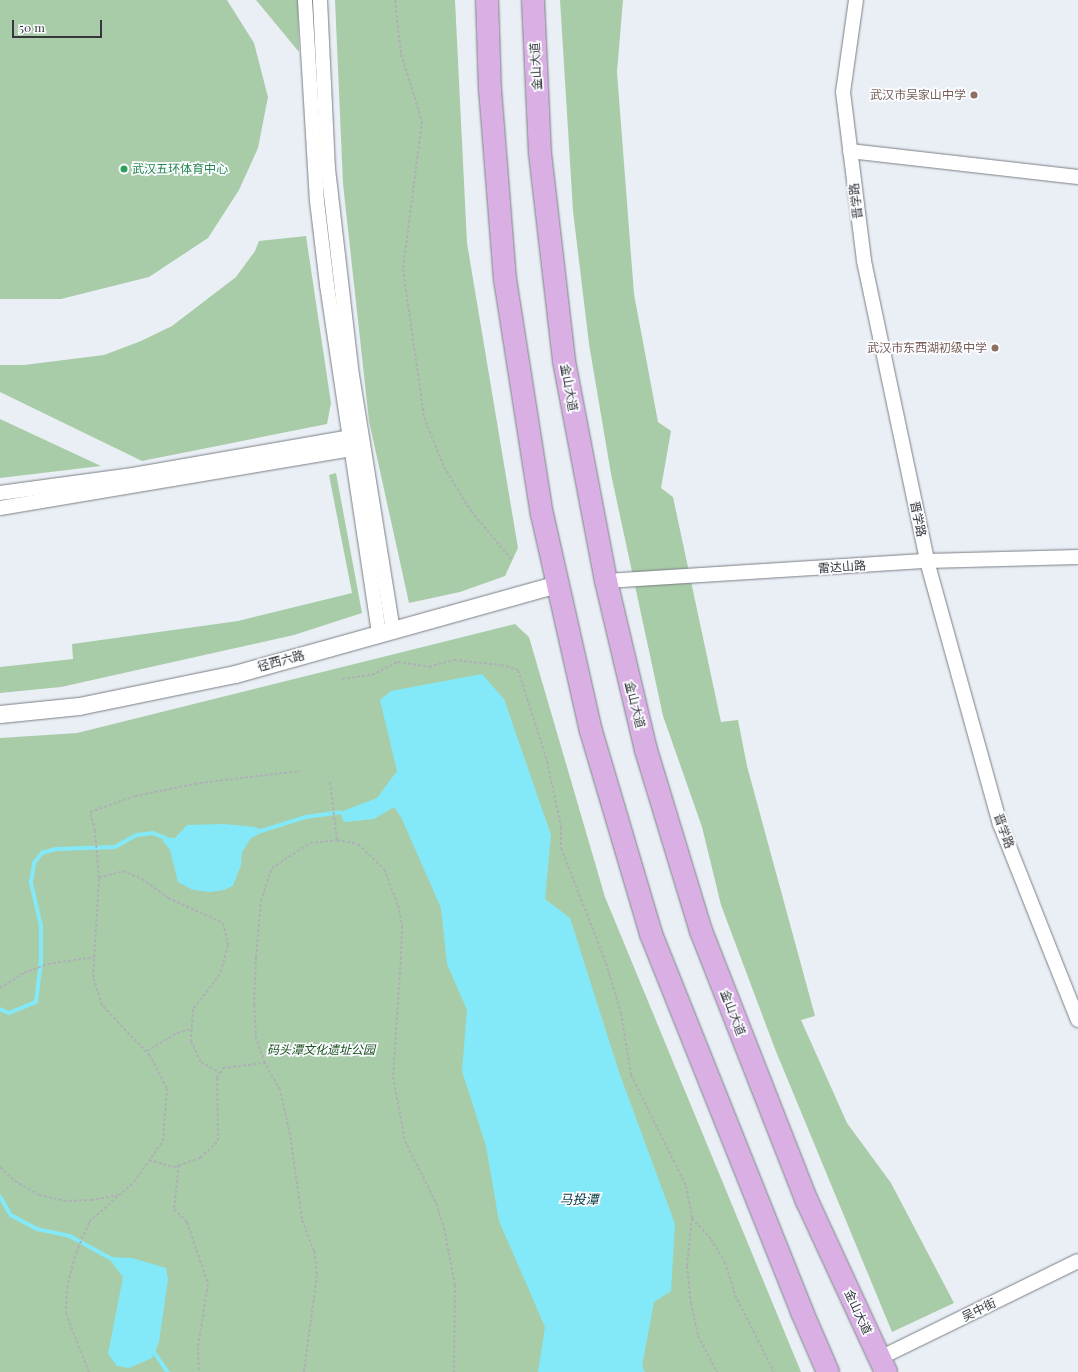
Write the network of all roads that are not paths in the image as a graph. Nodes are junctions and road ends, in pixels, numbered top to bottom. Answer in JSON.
{"nodes":[{"id":1,"x":305,"y":0,"type":"edge"},
{"id":2,"x":320,"y":0,"type":"edge"},
{"id":3,"x":487,"y":0,"type":"edge"},
{"id":4,"x":533,"y":0,"type":"edge"},
{"id":5,"x":856,"y":0,"type":"edge"},
{"id":6,"x":850,"y":151,"type":"junction"},
{"id":7,"x":1078,"y":177,"type":"edge"},
{"id":8,"x":356,"y":443,"type":"junction"},
{"id":9,"x":0,"y":493,"type":"edge"},
{"id":10,"x":0,"y":508,"type":"edge"},
{"id":11,"x":1078,"y":557,"type":"edge"},
{"id":12,"x":927,"y":561,"type":"junction"},
{"id":13,"x":606,"y":581,"type":"junction"},
{"id":14,"x":558,"y":584,"type":"junction"},
{"id":15,"x":386,"y":632,"type":"junction"},
{"id":16,"x":0,"y":714,"type":"edge"},
{"id":17,"x":1078,"y":1020,"type":"edge"},
{"id":18,"x":1078,"y":1261,"type":"edge"},
{"id":19,"x":883,"y":1365,"type":"edge"},
{"id":20,"x":828,"y":1372,"type":"edge"}],
"edges":[{"from":1,"to":8,"type":"street"},
{"from":2,"to":8,"type":"street"},
{"from":3,"to":14,"type":"main road"},
{"from":4,"to":13,"type":"main road","name":"金山大道"},
{"from":5,"to":6,"type":"street","name":"晋学路"},
{"from":6,"to":7,"type":"street"},
{"from":6,"to":12,"type":"street","name":"晋学路"},
{"from":8,"to":9,"type":"street"},
{"from":8,"to":10,"type":"street"},
{"from":8,"to":15,"type":"street"},
{"from":11,"to":12,"type":"street","name":"雷达山路"},
{"from":12,"to":13,"type":"street","name":"雷达山路"},
{"from":12,"to":17,"type":"street","name":"晋学路"},
{"from":13,"to":19,"type":"main road","name":"金山大道"},
{"from":14,"to":15,"type":"street","name":"径西六路"},
{"from":14,"to":20,"type":"main road"},
{"from":15,"to":16,"type":"street","name":"径西六路"},
{"from":18,"to":19,"type":"street","name":"吴中街"}]}
